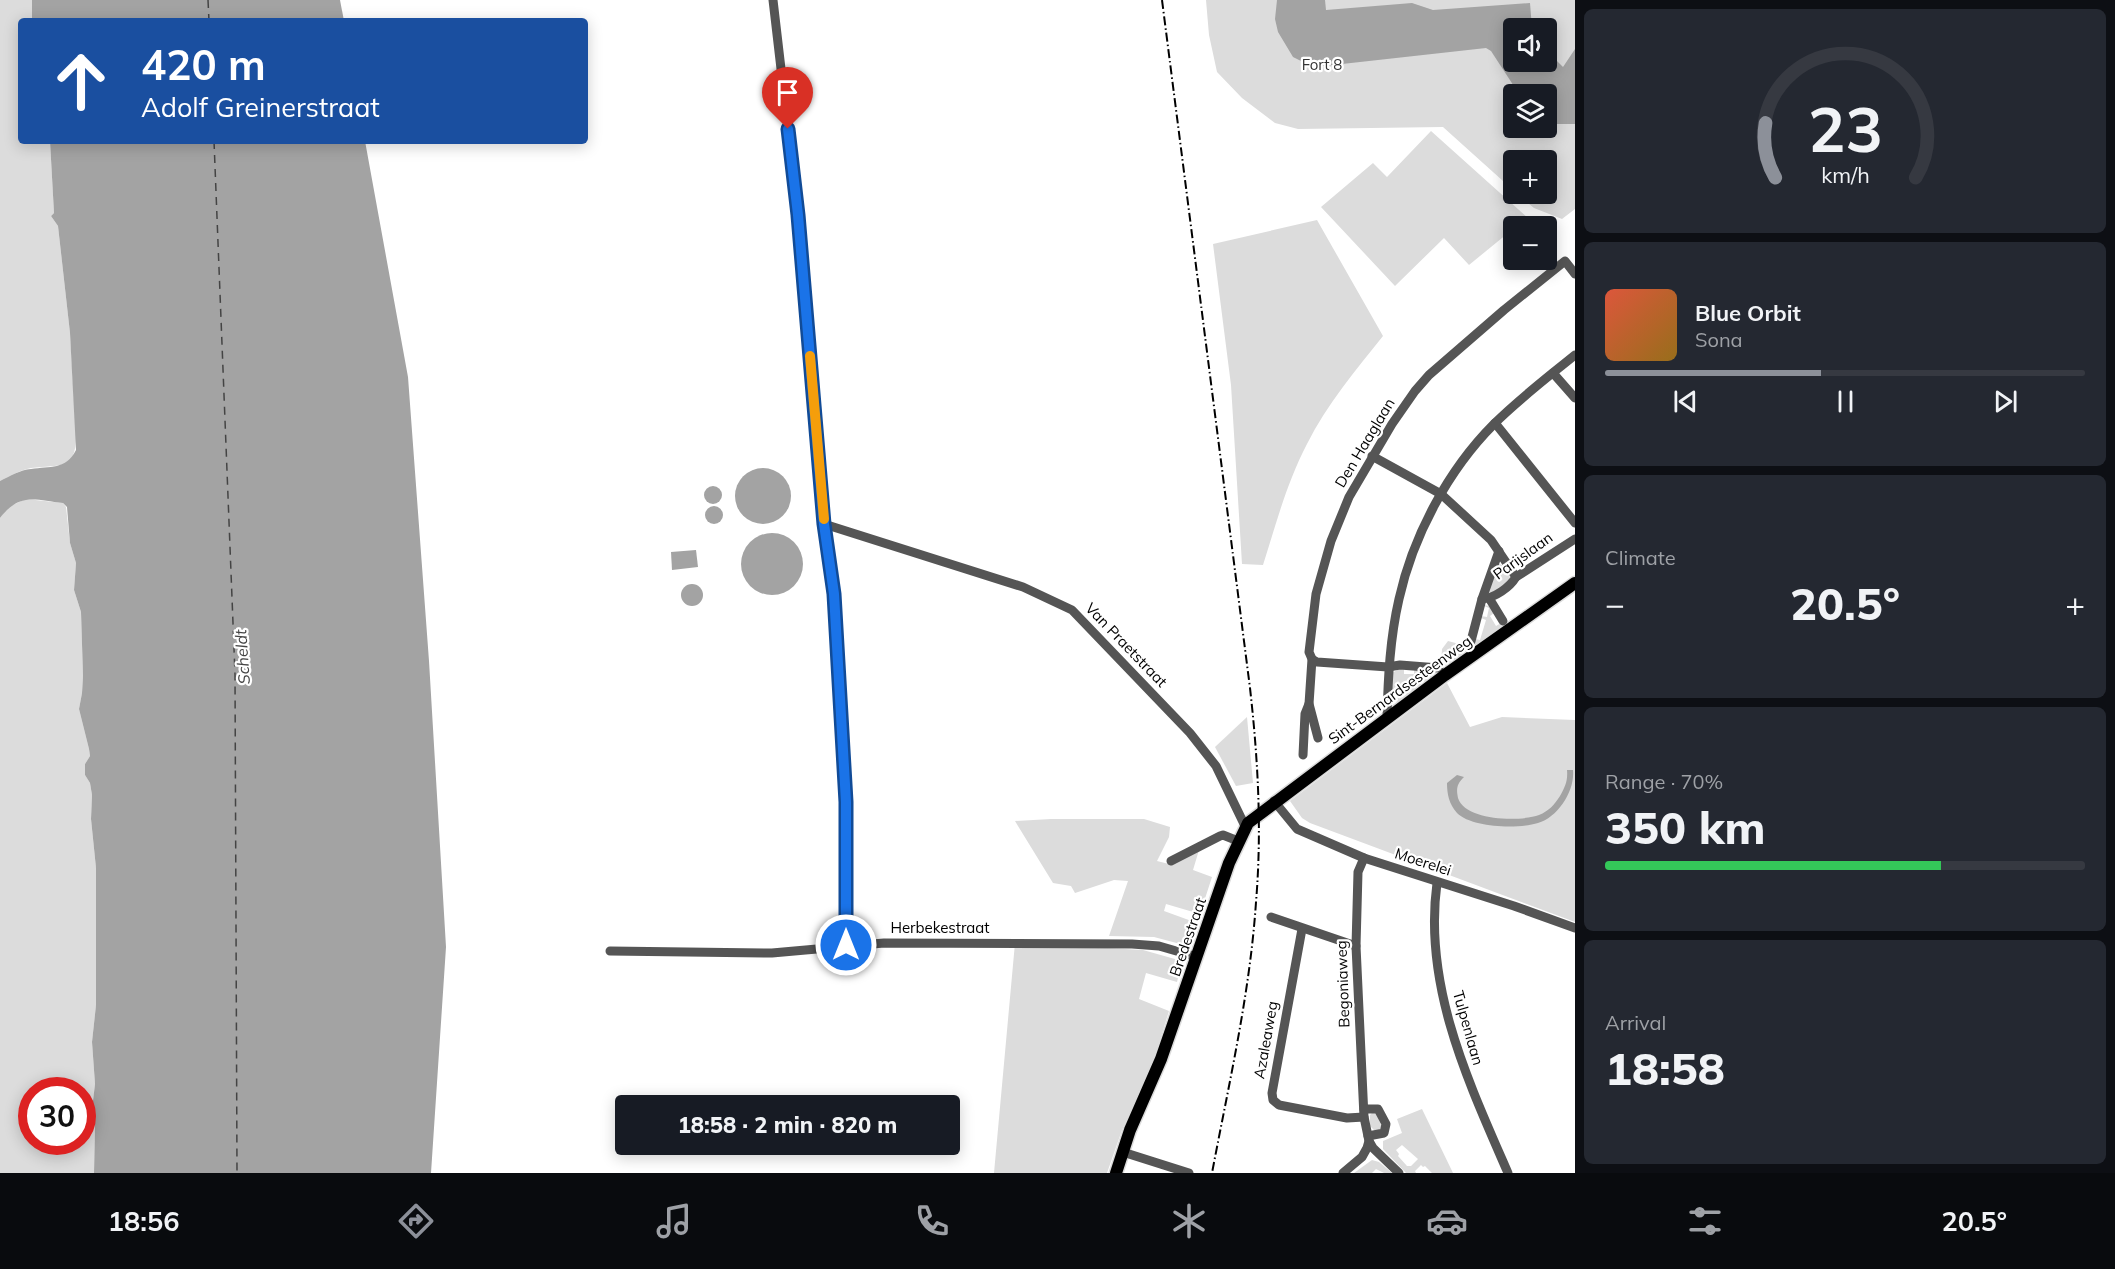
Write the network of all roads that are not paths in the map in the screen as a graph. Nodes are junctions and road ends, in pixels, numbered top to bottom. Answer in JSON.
{"nodes":[{"id":1,"x":773,"y":0,"type":"edge"},
{"id":2,"x":1575,"y":274,"type":"edge"},
{"id":3,"x":1575,"y":356,"type":"edge"},
{"id":4,"x":1553,"y":373,"type":"junction"},
{"id":5,"x":1575,"y":398,"type":"edge"},
{"id":6,"x":1495,"y":423,"type":"junction"},
{"id":7,"x":1372,"y":456,"type":"junction"},
{"id":8,"x":1441,"y":494,"type":"junction"},
{"id":9,"x":1575,"y":523,"type":"edge"},
{"id":10,"x":824,"y":524,"type":"junction"},
{"id":11,"x":1575,"y":538,"type":"edge"},
{"id":12,"x":1499,"y":551,"type":"junction"},
{"id":13,"x":1516,"y":576,"type":"junction"},
{"id":14,"x":1575,"y":583,"type":"edge"},
{"id":15,"x":1486,"y":599,"type":"junction"},
{"id":16,"x":1503,"y":621,"type":"dead end"},
{"id":17,"x":1471,"y":641,"type":"dead end"},
{"id":18,"x":1312,"y":659,"type":"junction"},
{"id":19,"x":1388,"y":667,"type":"junction"},
{"id":20,"x":1439,"y":668,"type":"dead end"},
{"id":21,"x":1309,"y":704,"type":"junction"},
{"id":22,"x":1387,"y":718,"type":"junction"},
{"id":23,"x":1318,"y":738,"type":"dead end"},
{"id":24,"x":1303,"y":755,"type":"dead end"},
{"id":25,"x":1275,"y":801,"type":"junction"},
{"id":26,"x":1245,"y":826,"type":"junction"},
{"id":27,"x":1238,"y":841,"type":"junction"},
{"id":28,"x":1364,"y":858,"type":"junction"},
{"id":29,"x":1172,"y":861,"type":"dead end"},
{"id":30,"x":1437,"y":883,"type":"junction"},
{"id":31,"x":1271,"y":918,"type":"dead end"},
{"id":32,"x":1575,"y":928,"type":"edge"},
{"id":33,"x":1302,"y":929,"type":"junction"},
{"id":34,"x":846,"y":945,"type":"junction"},
{"id":35,"x":1356,"y":946,"type":"junction"},
{"id":36,"x":610,"y":951,"type":"dead end"},
{"id":37,"x":1197,"y":957,"type":"junction"},
{"id":38,"x":1161,"y":1059,"type":"junction"},
{"id":39,"x":1364,"y":1113,"type":"junction"},
{"id":40,"x":1369,"y":1138,"type":"junction"},
{"id":41,"x":1378,"y":1153,"type":"junction"},
{"id":42,"x":1129,"y":1154,"type":"junction"},
{"id":43,"x":1362,"y":1157,"type":"junction"},
{"id":44,"x":1116,"y":1173,"type":"edge"},
{"id":45,"x":1122,"y":1173,"type":"edge"},
{"id":46,"x":1189,"y":1173,"type":"edge"},
{"id":47,"x":1343,"y":1173,"type":"edge"},
{"id":48,"x":1399,"y":1173,"type":"edge"},
{"id":49,"x":1508,"y":1173,"type":"edge"}],
"edges":[{"from":1,"to":10,"type":"street"},
{"from":2,"to":7,"type":"street","name":"Den Haaglaan"},
{"from":3,"to":4,"type":"street"},
{"from":4,"to":5,"type":"street"},
{"from":4,"to":6,"type":"street"},
{"from":6,"to":8,"type":"street"},
{"from":6,"to":9,"type":"street"},
{"from":7,"to":8,"type":"street"},
{"from":7,"to":18,"type":"street","name":"Den Haaglaan"},
{"from":8,"to":12,"type":"street"},
{"from":8,"to":19,"type":"street"},
{"from":10,"to":26,"type":"street","name":"Van Praetstraat"},
{"from":10,"to":34,"type":"street"},
{"from":11,"to":13,"type":"street","name":"Parijslaan"},
{"from":12,"to":13,"type":"street"},
{"from":12,"to":15,"type":"street"},
{"from":13,"to":15,"type":"street","name":"Parijslaan"},
{"from":14,"to":22,"type":"main road","name":"Sint-Bernardsesteenweg"},
{"from":15,"to":16,"type":"street","name":"Parijslaan"},
{"from":15,"to":17,"type":"street"},
{"from":18,"to":19,"type":"street"},
{"from":18,"to":21,"type":"street","name":"Den Haaglaan"},
{"from":19,"to":20,"type":"street"},
{"from":19,"to":22,"type":"street"},
{"from":21,"to":23,"type":"street","name":"Den Haaglaan"},
{"from":21,"to":24,"type":"street","name":"Den Haaglaan"},
{"from":22,"to":25,"type":"main road","name":"Sint-Bernardsesteenweg"},
{"from":25,"to":26,"type":"main road","name":"Sint-Bernardsesteenweg"},
{"from":25,"to":28,"type":"street","name":"Moerelei"},
{"from":26,"to":27,"type":"main road","name":"Bredestraat"},
{"from":27,"to":29,"type":"street"},
{"from":27,"to":37,"type":"main road","name":"Bredestraat"},
{"from":28,"to":30,"type":"street","name":"Moerelei"},
{"from":28,"to":35,"type":"street","name":"Begoniaweg"},
{"from":30,"to":32,"type":"street","name":"Moerelei"},
{"from":30,"to":49,"type":"street","name":"Tulpenlaan"},
{"from":31,"to":33,"type":"street"},
{"from":33,"to":35,"type":"street"},
{"from":33,"to":39,"type":"street","name":"Azaleaweg"},
{"from":34,"to":36,"type":"street","name":"Herbekestraat"},
{"from":34,"to":37,"type":"street","name":"Herbekestraat"},
{"from":35,"to":39,"type":"street","name":"Begoniaweg"},
{"from":37,"to":38,"type":"main road","name":"Bredestraat"},
{"from":38,"to":42,"type":"main road","name":"Bredestraat"},
{"from":38,"to":44,"type":"main road","name":"Bredestraat"},
{"from":39,"to":40,"type":"street","name":"Begoniaweg"},
{"from":39,"to":40,"type":"street"},
{"from":40,"to":41,"type":"street"},
{"from":40,"to":43,"type":"street"},
{"from":41,"to":43,"type":"street"},
{"from":41,"to":48,"type":"street"},
{"from":42,"to":45,"type":"main road","name":"Bredestraat"},
{"from":42,"to":46,"type":"street"},
{"from":43,"to":47,"type":"street"}]}
